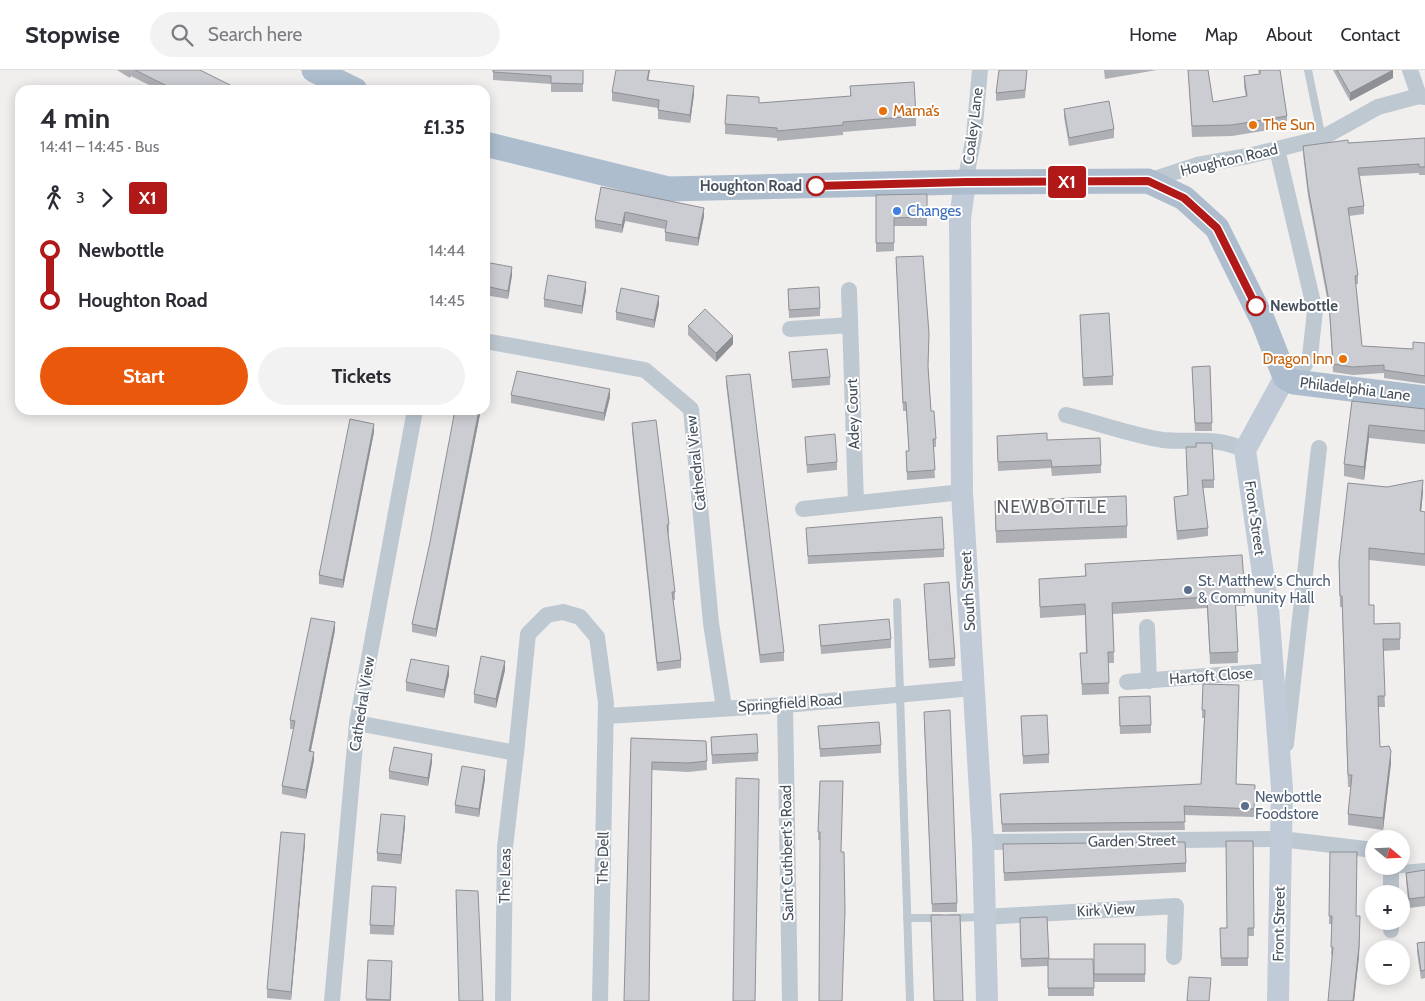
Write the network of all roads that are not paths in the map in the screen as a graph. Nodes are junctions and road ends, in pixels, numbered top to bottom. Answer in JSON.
{"nodes":[{"id":1,"x":314,"y":70,"type":"edge"},
{"id":2,"x":980,"y":70,"type":"edge"},
{"id":3,"x":1308,"y":70,"type":"edge"},
{"id":4,"x":1410,"y":70,"type":"edge"},
{"id":5,"x":345,"y":85,"type":"edge"},
{"id":6,"x":1422,"y":97,"type":"edge"},
{"id":7,"x":1322,"y":138,"type":"junction"},
{"id":8,"x":490,"y":145,"type":"edge"},
{"id":9,"x":1277,"y":148,"type":"junction"},
{"id":10,"x":1148,"y":181,"type":"junction"},
{"id":11,"x":966,"y":182,"type":"junction"},
{"id":12,"x":849,"y":290,"type":"dead end"},
{"id":13,"x":850,"y":325,"type":"junction"},
{"id":14,"x":790,"y":329,"type":"dead end"},
{"id":15,"x":490,"y":341,"type":"edge"},
{"id":16,"x":1290,"y":380,"type":"junction"},
{"id":17,"x":1425,"y":398,"type":"edge"},
{"id":18,"x":414,"y":415,"type":"edge"},
{"id":19,"x":1066,"y":415,"type":"dead end"},
{"id":20,"x":1319,"y":448,"type":"dead end"},
{"id":21,"x":1245,"y":450,"type":"junction"},
{"id":22,"x":962,"y":492,"type":"junction"},
{"id":23,"x":856,"y":503,"type":"junction"},
{"id":24,"x":803,"y":509,"type":"dead end"},
{"id":25,"x":897,"y":602,"type":"dead end"},
{"id":26,"x":1147,"y":627,"type":"dead end"},
{"id":27,"x":1273,"y":671,"type":"junction"},
{"id":28,"x":1149,"y":681,"type":"junction"},
{"id":29,"x":1127,"y":682,"type":"dead end"},
{"id":30,"x":974,"y":688,"type":"junction"},
{"id":31,"x":901,"y":694,"type":"junction"},
{"id":32,"x":785,"y":705,"type":"junction"},
{"id":33,"x":724,"y":708,"type":"junction"},
{"id":34,"x":606,"y":716,"type":"junction"},
{"id":35,"x":357,"y":723,"type":"junction"},
{"id":36,"x":516,"y":752,"type":"junction"},
{"id":37,"x":1282,"y":788,"type":"junction"},
{"id":38,"x":1281,"y":839,"type":"junction"},
{"id":39,"x":983,"y":842,"type":"junction"},
{"id":40,"x":1365,"y":849,"type":"edge"},
{"id":41,"x":1410,"y":867,"type":"edge"},
{"id":42,"x":1425,"y":867,"type":"edge"},
{"id":43,"x":985,"y":917,"type":"junction"},
{"id":44,"x":906,"y":918,"type":"junction"},
{"id":45,"x":1174,"y":957,"type":"dead end"},
{"id":46,"x":332,"y":1001,"type":"edge"},
{"id":47,"x":503,"y":1001,"type":"edge"},
{"id":48,"x":600,"y":1001,"type":"edge"},
{"id":49,"x":790,"y":1001,"type":"edge"},
{"id":50,"x":910,"y":1001,"type":"edge"},
{"id":51,"x":987,"y":1001,"type":"edge"},
{"id":52,"x":1278,"y":1001,"type":"edge"}],
"edges":[{"from":1,"to":5,"type":"main road"},
{"from":2,"to":11,"type":"street","name":"Coaley Lane"},
{"from":3,"to":7,"type":"lane"},
{"from":4,"to":6,"type":"street"},
{"from":6,"to":7,"type":"street","name":"Houghton Road"},
{"from":7,"to":9,"type":"street","name":"Houghton Road"},
{"from":8,"to":11,"type":"main road"},
{"from":9,"to":10,"type":"street","name":"Houghton Road"},
{"from":9,"to":16,"type":"street"},
{"from":10,"to":11,"type":"main road"},
{"from":10,"to":16,"type":"main road"},
{"from":11,"to":22,"type":"street","name":"South Street"},
{"from":12,"to":13,"type":"street","name":"Adey Court"},
{"from":13,"to":14,"type":"street"},
{"from":13,"to":23,"type":"street","name":"Adey Court"},
{"from":15,"to":33,"type":"street","name":"Cathedral View"},
{"from":16,"to":17,"type":"main road","name":"Philadelphia Lane"},
{"from":16,"to":21,"type":"street"},
{"from":18,"to":35,"type":"street","name":"Cathedral View"},
{"from":19,"to":21,"type":"street"},
{"from":20,"to":37,"type":"street","name":"Front Street"},
{"from":21,"to":27,"type":"street","name":"Front Street"},
{"from":22,"to":23,"type":"street"},
{"from":22,"to":30,"type":"street","name":"South Street"},
{"from":23,"to":24,"type":"street"},
{"from":25,"to":31,"type":"lane"},
{"from":26,"to":28,"type":"street","name":"Hartoft Close"},
{"from":27,"to":28,"type":"street","name":"Hartoft Close"},
{"from":27,"to":37,"type":"street","name":"Front Street"},
{"from":28,"to":29,"type":"street","name":"Hartoft Close"},
{"from":30,"to":31,"type":"street","name":"Springfield Road"},
{"from":30,"to":39,"type":"street","name":"South Street"},
{"from":31,"to":32,"type":"street","name":"Springfield Road"},
{"from":31,"to":44,"type":"lane"},
{"from":32,"to":33,"type":"street","name":"Springfield Road"},
{"from":32,"to":49,"type":"street","name":"Saint Cuthbert's Road"},
{"from":33,"to":34,"type":"street","name":"Springfield Road"},
{"from":34,"to":36,"type":"street","name":"The Dell"},
{"from":34,"to":48,"type":"street","name":"The Dell"},
{"from":35,"to":36,"type":"street"},
{"from":35,"to":46,"type":"street","name":"Cathedral View"},
{"from":36,"to":47,"type":"street","name":"The Leas"},
{"from":37,"to":38,"type":"street","name":"Front Street"},
{"from":38,"to":39,"type":"street","name":"Garden Street"},
{"from":38,"to":40,"type":"street","name":"Garden Street"},
{"from":38,"to":52,"type":"street","name":"Front Street"},
{"from":39,"to":43,"type":"street","name":"South Street"},
{"from":41,"to":42,"type":"lane"},
{"from":43,"to":44,"type":"lane"},
{"from":43,"to":45,"type":"street","name":"Kirk View"},
{"from":43,"to":51,"type":"street","name":"South Street"},
{"from":44,"to":50,"type":"lane"}]}
